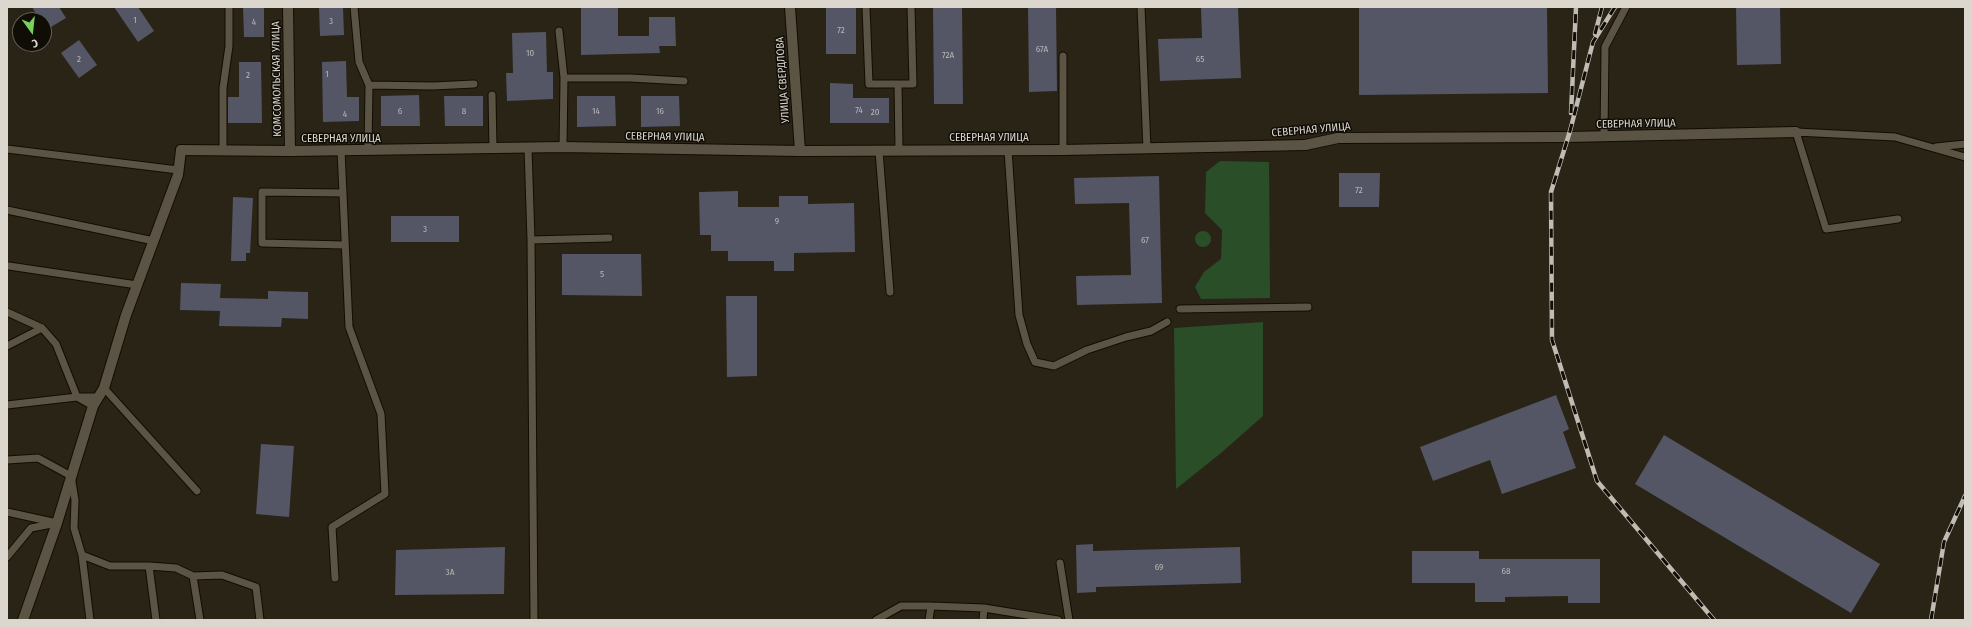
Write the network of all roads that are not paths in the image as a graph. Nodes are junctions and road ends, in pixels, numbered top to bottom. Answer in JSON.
{"nodes":[{"id":1,"x":229,"y":7,"type":"edge"},
{"id":2,"x":288,"y":7,"type":"edge"},
{"id":3,"x":354,"y":7,"type":"edge"},
{"id":4,"x":790,"y":7,"type":"edge"},
{"id":5,"x":866,"y":7,"type":"edge"},
{"id":6,"x":911,"y":7,"type":"edge"},
{"id":7,"x":1141,"y":7,"type":"edge"},
{"id":8,"x":1626,"y":7,"type":"edge"},
{"id":9,"x":559,"y":31,"type":"dead end"},
{"id":10,"x":1063,"y":56,"type":"dead end"},
{"id":11,"x":564,"y":78,"type":"junction"},
{"id":12,"x":684,"y":81,"type":"dead end"},
{"id":13,"x":474,"y":84,"type":"dead end"},
{"id":14,"x":898,"y":84,"type":"junction"},
{"id":15,"x":369,"y":85,"type":"junction"},
{"id":16,"x":492,"y":95,"type":"dead end"},
{"id":17,"x":1796,"y":132,"type":"junction"},
{"id":18,"x":1604,"y":137,"type":"junction"},
{"id":19,"x":1965,"y":144,"type":"edge"},
{"id":20,"x":1931,"y":147,"type":"junction"},
{"id":21,"x":528,"y":148,"type":"junction"},
{"id":22,"x":563,"y":148,"type":"junction"},
{"id":23,"x":7,"y":149,"type":"edge"},
{"id":24,"x":493,"y":149,"type":"junction"},
{"id":25,"x":1147,"y":149,"type":"junction"},
{"id":26,"x":223,"y":150,"type":"junction"},
{"id":27,"x":341,"y":150,"type":"junction"},
{"id":28,"x":899,"y":150,"type":"junction"},
{"id":29,"x":1008,"y":150,"type":"junction"},
{"id":30,"x":1063,"y":150,"type":"junction"},
{"id":31,"x":290,"y":151,"type":"junction"},
{"id":32,"x":368,"y":151,"type":"junction"},
{"id":33,"x":879,"y":151,"type":"junction"},
{"id":34,"x":800,"y":152,"type":"junction"},
{"id":35,"x":1965,"y":157,"type":"edge"},
{"id":36,"x":178,"y":170,"type":"junction"},
{"id":37,"x":343,"y":194,"type":"junction"},
{"id":38,"x":7,"y":210,"type":"edge"},
{"id":39,"x":1898,"y":219,"type":"dead end"},
{"id":40,"x":609,"y":238,"type":"dead end"},
{"id":41,"x":531,"y":240,"type":"junction"},
{"id":42,"x":154,"y":241,"type":"junction"},
{"id":43,"x":344,"y":245,"type":"junction"},
{"id":44,"x":9,"y":266,"type":"dead end"},
{"id":45,"x":137,"y":285,"type":"junction"},
{"id":46,"x":890,"y":292,"type":"dead end"},
{"id":47,"x":1308,"y":307,"type":"dead end"},
{"id":48,"x":1180,"y":309,"type":"dead end"},
{"id":49,"x":7,"y":312,"type":"edge"},
{"id":50,"x":1167,"y":322,"type":"dead end"},
{"id":51,"x":42,"y":328,"type":"junction"},
{"id":52,"x":7,"y":346,"type":"edge"},
{"id":53,"x":104,"y":388,"type":"junction"},
{"id":54,"x":77,"y":397,"type":"junction"},
{"id":55,"x":98,"y":397,"type":"junction"},
{"id":56,"x":7,"y":405,"type":"edge"},
{"id":57,"x":93,"y":406,"type":"junction"},
{"id":58,"x":7,"y":460,"type":"edge"},
{"id":59,"x":71,"y":476,"type":"junction"},
{"id":60,"x":197,"y":491,"type":"dead end"},
{"id":61,"x":7,"y":512,"type":"edge"},
{"id":62,"x":57,"y":524,"type":"junction"},
{"id":63,"x":31,"y":528,"type":"junction"},
{"id":64,"x":7,"y":548,"type":"edge"},
{"id":65,"x":82,"y":555,"type":"junction"},
{"id":66,"x":7,"y":556,"type":"edge"},
{"id":67,"x":1060,"y":563,"type":"dead end"},
{"id":68,"x":149,"y":566,"type":"junction"},
{"id":69,"x":193,"y":576,"type":"junction"},
{"id":70,"x":335,"y":578,"type":"dead end"},
{"id":71,"x":931,"y":606,"type":"junction"},
{"id":72,"x":984,"y":608,"type":"junction"},
{"id":73,"x":1046,"y":619,"type":"edge"},
{"id":74,"x":23,"y":620,"type":"edge"},
{"id":75,"x":90,"y":620,"type":"edge"},
{"id":76,"x":156,"y":620,"type":"edge"},
{"id":77,"x":200,"y":620,"type":"edge"},
{"id":78,"x":260,"y":620,"type":"edge"},
{"id":79,"x":534,"y":620,"type":"edge"},
{"id":80,"x":876,"y":620,"type":"edge"},
{"id":81,"x":929,"y":620,"type":"edge"},
{"id":82,"x":983,"y":620,"type":"edge"},
{"id":83,"x":1058,"y":620,"type":"edge"},
{"id":84,"x":1069,"y":620,"type":"edge"}],
"edges":[{"from":1,"to":26,"type":"lane"},
{"from":2,"to":31,"type":"street","name":"КОМСОМОЛЬСКАЯ УЛИЦА"},
{"from":3,"to":15,"type":"lane"},
{"from":4,"to":34,"type":"street","name":"УЛИЦА СВЕРДЛОВА"},
{"from":5,"to":14,"type":"lane"},
{"from":6,"to":14,"type":"lane"},
{"from":7,"to":25,"type":"lane"},
{"from":8,"to":18,"type":"lane"},
{"from":9,"to":11,"type":"lane"},
{"from":10,"to":30,"type":"lane"},
{"from":11,"to":12,"type":"lane"},
{"from":11,"to":22,"type":"lane"},
{"from":13,"to":15,"type":"lane"},
{"from":14,"to":28,"type":"lane"},
{"from":15,"to":32,"type":"lane"},
{"from":16,"to":24,"type":"lane"},
{"from":17,"to":18,"type":"street","name":"СЕВЕРНАЯ УЛИЦА"},
{"from":17,"to":20,"type":"lane"},
{"from":17,"to":39,"type":"lane"},
{"from":18,"to":25,"type":"street","name":"СЕВЕРНАЯ УЛИЦА"},
{"from":19,"to":20,"type":"lane"},
{"from":20,"to":35,"type":"lane"},
{"from":21,"to":22,"type":"street","name":"СЕВЕРНАЯ УЛИЦА"},
{"from":21,"to":24,"type":"street","name":"СЕВЕРНАЯ УЛИЦА"},
{"from":21,"to":41,"type":"lane"},
{"from":22,"to":34,"type":"street","name":"СЕВЕРНАЯ УЛИЦА"},
{"from":23,"to":36,"type":"lane"},
{"from":24,"to":32,"type":"street","name":"СЕВЕРНАЯ УЛИЦА"},
{"from":25,"to":30,"type":"street","name":"СЕВЕРНАЯ УЛИЦА"},
{"from":26,"to":31,"type":"street","name":"СЕВЕРНАЯ УЛИЦА"},
{"from":26,"to":36,"type":"street","name":"СЕВЕРНАЯ УЛИЦА"},
{"from":27,"to":31,"type":"street","name":"СЕВЕРНАЯ УЛИЦА"},
{"from":27,"to":32,"type":"street","name":"СЕВЕРНАЯ УЛИЦА"},
{"from":27,"to":37,"type":"lane"},
{"from":28,"to":29,"type":"street","name":"СЕВЕРНАЯ УЛИЦА"},
{"from":28,"to":33,"type":"street","name":"СЕВЕРНАЯ УЛИЦА"},
{"from":29,"to":30,"type":"street","name":"СЕВЕРНАЯ УЛИЦА"},
{"from":29,"to":50,"type":"lane"},
{"from":33,"to":34,"type":"street","name":"СЕВЕРНАЯ УЛИЦА"},
{"from":33,"to":46,"type":"lane"},
{"from":36,"to":42,"type":"street"},
{"from":37,"to":43,"type":"lane"},
{"from":37,"to":43,"type":"lane"},
{"from":38,"to":42,"type":"lane"},
{"from":40,"to":41,"type":"lane"},
{"from":41,"to":79,"type":"lane"},
{"from":42,"to":45,"type":"street"},
{"from":43,"to":70,"type":"lane"},
{"from":44,"to":45,"type":"lane"},
{"from":45,"to":53,"type":"street"},
{"from":47,"to":48,"type":"lane"},
{"from":49,"to":51,"type":"lane"},
{"from":51,"to":52,"type":"lane"},
{"from":51,"to":54,"type":"lane"},
{"from":53,"to":55,"type":"street"},
{"from":53,"to":60,"type":"lane"},
{"from":54,"to":55,"type":"lane"},
{"from":54,"to":56,"type":"lane"},
{"from":54,"to":57,"type":"lane"},
{"from":55,"to":57,"type":"street"},
{"from":57,"to":59,"type":"street"},
{"from":58,"to":59,"type":"lane"},
{"from":59,"to":62,"type":"street"},
{"from":59,"to":65,"type":"lane"},
{"from":61,"to":62,"type":"lane"},
{"from":62,"to":63,"type":"lane"},
{"from":62,"to":74,"type":"street"},
{"from":63,"to":64,"type":"lane"},
{"from":63,"to":66,"type":"lane"},
{"from":65,"to":68,"type":"lane"},
{"from":65,"to":75,"type":"lane"},
{"from":67,"to":84,"type":"lane"},
{"from":68,"to":69,"type":"lane"},
{"from":68,"to":76,"type":"lane"},
{"from":69,"to":77,"type":"lane"},
{"from":69,"to":78,"type":"lane"},
{"from":71,"to":72,"type":"lane"},
{"from":71,"to":80,"type":"lane"},
{"from":71,"to":81,"type":"lane"},
{"from":72,"to":73,"type":"lane"},
{"from":72,"to":82,"type":"lane"},
{"from":73,"to":83,"type":"lane"}]}
